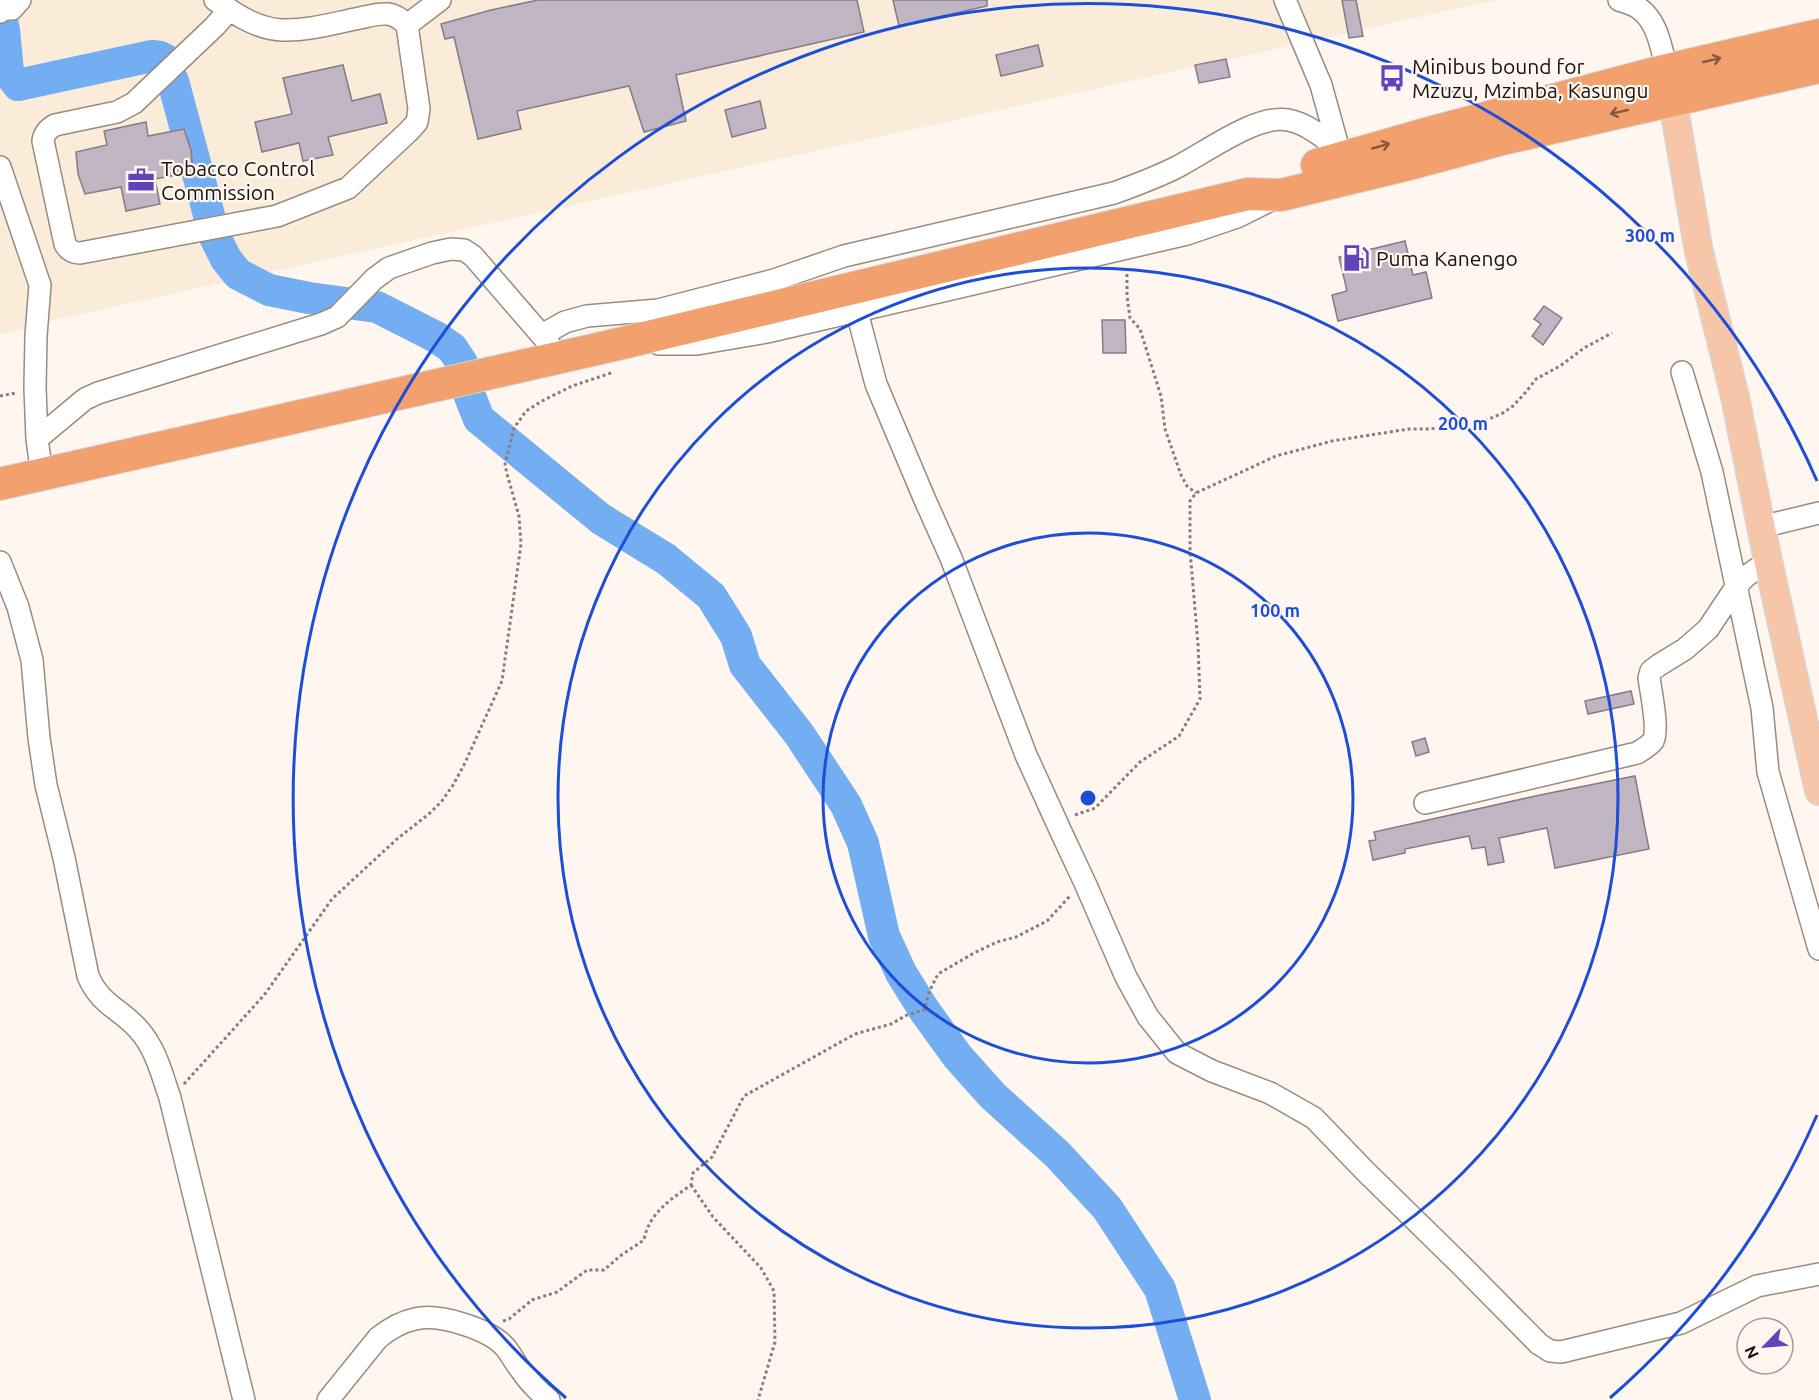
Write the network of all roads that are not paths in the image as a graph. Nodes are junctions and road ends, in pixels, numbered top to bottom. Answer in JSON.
{"nodes":[{"id":1,"x":20,"y":0,"type":"edge"},
{"id":2,"x":440,"y":0,"type":"edge"},
{"id":3,"x":1285,"y":0,"type":"edge"},
{"id":4,"x":1619,"y":0,"type":"edge"},
{"id":5,"x":222,"y":5,"type":"edge"},
{"id":6,"x":0,"y":12,"type":"edge"},
{"id":7,"x":408,"y":25,"type":"junction"},
{"id":8,"x":1819,"y":35,"type":"edge"},
{"id":9,"x":1819,"y":67,"type":"edge"},
{"id":10,"x":1670,"y":85,"type":"junction"},
{"id":11,"x":1343,"y":153,"type":"junction"},
{"id":12,"x":0,"y":167,"type":"edge"},
{"id":13,"x":1248,"y":194,"type":"junction"},
{"id":14,"x":1281,"y":195,"type":"junction"},
{"id":15,"x":857,"y":312,"type":"junction"},
{"id":16,"x":551,"y":346,"type":"junction"},
{"id":17,"x":614,"y":358,"type":"junction"},
{"id":18,"x":1682,"y":372,"type":"dead end"},
{"id":19,"x":37,"y":439,"type":"junction"},
{"id":20,"x":42,"y":475,"type":"junction"},
{"id":21,"x":0,"y":484,"type":"edge"},
{"id":22,"x":1819,"y":513,"type":"edge"},
{"id":23,"x":1761,"y":527,"type":"junction"},
{"id":24,"x":1768,"y":561,"type":"junction"},
{"id":25,"x":0,"y":562,"type":"edge"},
{"id":26,"x":1736,"y":587,"type":"junction"},
{"id":27,"x":1818,"y":777,"type":"edge"},
{"id":28,"x":1425,"y":803,"type":"dead end"},
{"id":29,"x":1819,"y":949,"type":"edge"},
{"id":30,"x":1819,"y":1274,"type":"edge"},
{"id":31,"x":244,"y":1400,"type":"edge"},
{"id":32,"x":328,"y":1400,"type":"edge"},
{"id":33,"x":549,"y":1400,"type":"edge"}],
"edges":[{"from":1,"to":6,"type":"street"},
{"from":2,"to":7,"type":"street"},
{"from":3,"to":11,"type":"street"},
{"from":4,"to":10,"type":"street"},
{"from":5,"to":7,"type":"street"},
{"from":5,"to":7,"type":"street"},
{"from":10,"to":8,"type":"highway","one_way":true},
{"from":9,"to":10,"type":"highway"},
{"from":11,"to":10,"type":"highway","one_way":true},
{"from":10,"to":14,"type":"highway","one_way":true},
{"from":10,"to":23,"type":"main road"},
{"from":11,"to":13,"type":"highway"},
{"from":11,"to":16,"type":"street"},
{"from":12,"to":19,"type":"street"},
{"from":13,"to":14,"type":"highway"},
{"from":13,"to":17,"type":"highway"},
{"from":14,"to":15,"type":"street"},
{"from":15,"to":17,"type":"street"},
{"from":15,"to":30,"type":"street"},
{"from":16,"to":17,"type":"highway"},
{"from":16,"to":19,"type":"street"},
{"from":16,"to":20,"type":"highway"},
{"from":18,"to":26,"type":"street"},
{"from":19,"to":20,"type":"street"},
{"from":20,"to":21,"type":"highway"},
{"from":22,"to":23,"type":"street"},
{"from":23,"to":24,"type":"main road"},
{"from":24,"to":26,"type":"street"},
{"from":24,"to":27,"type":"main road"},
{"from":25,"to":31,"type":"street"},
{"from":26,"to":28,"type":"street"},
{"from":26,"to":29,"type":"street"},
{"from":32,"to":33,"type":"street"}]}
